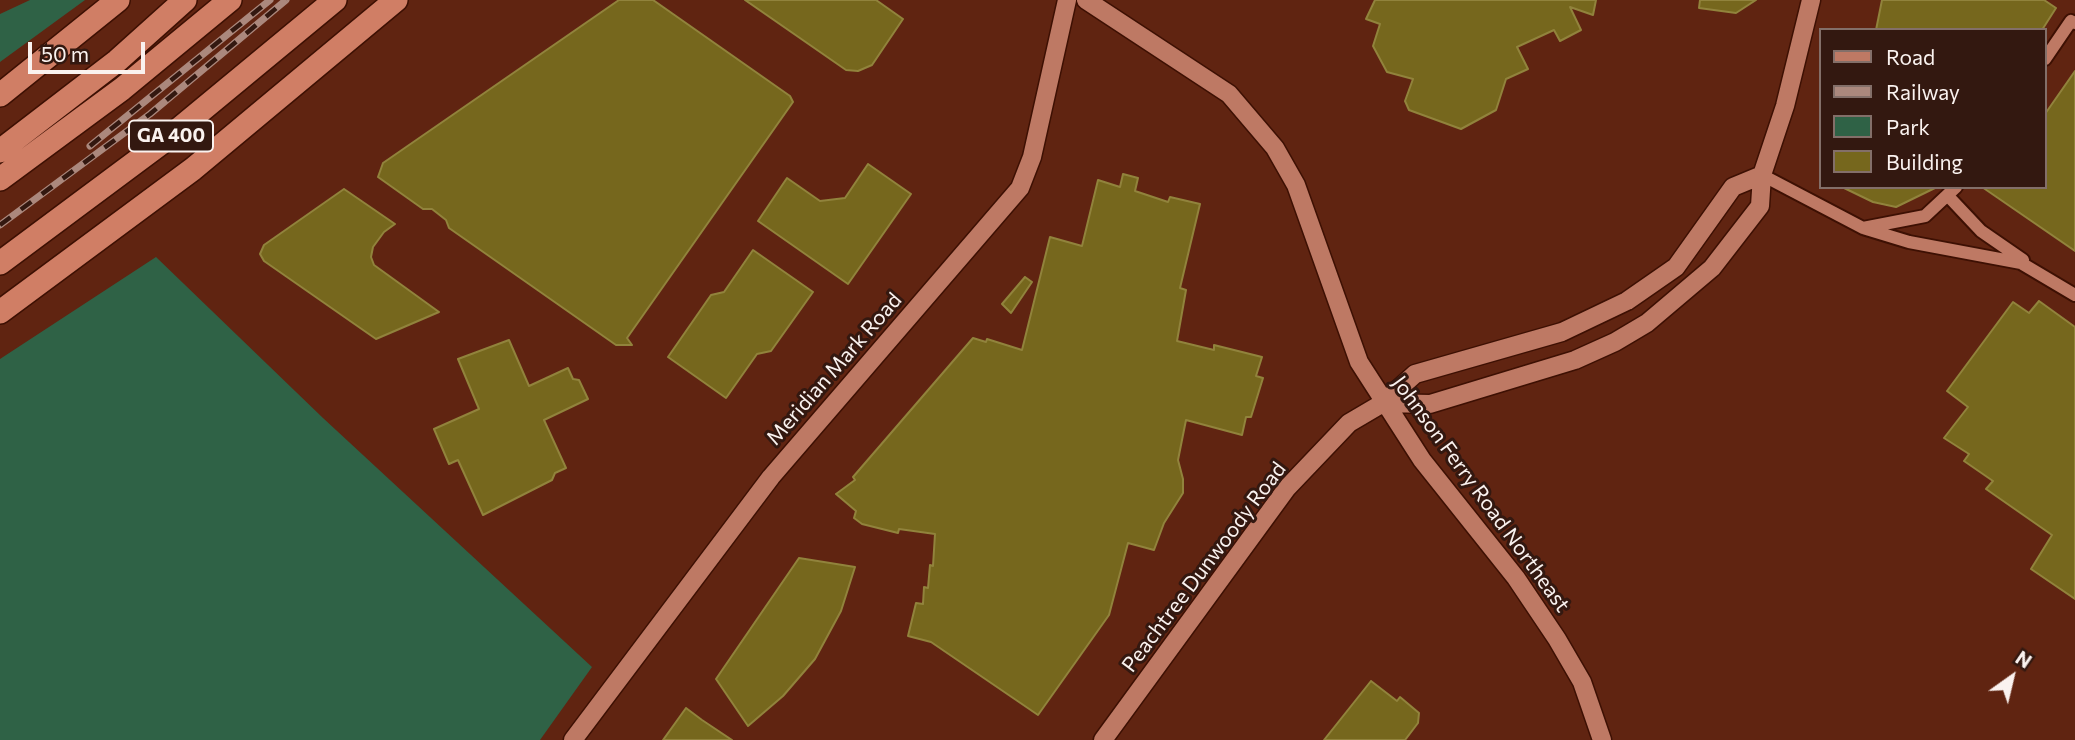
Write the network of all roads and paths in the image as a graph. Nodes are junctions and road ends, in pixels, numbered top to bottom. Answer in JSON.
{"nodes":[{"id":1,"x":118,"y":0,"type":"edge"},
{"id":2,"x":185,"y":0,"type":"edge"},
{"id":3,"x":230,"y":0,"type":"edge"},
{"id":4,"x":335,"y":0,"type":"edge"},
{"id":5,"x":396,"y":0,"type":"edge"},
{"id":6,"x":1067,"y":0,"type":"edge"},
{"id":7,"x":1086,"y":0,"type":"edge"},
{"id":8,"x":1811,"y":0,"type":"edge"},
{"id":9,"x":2075,"y":23,"type":"edge"},
{"id":10,"x":2047,"y":56,"type":"edge"},
{"id":11,"x":0,"y":95,"type":"edge"},
{"id":12,"x":0,"y":151,"type":"edge"},
{"id":13,"x":1762,"y":174,"type":"junction"},
{"id":14,"x":0,"y":179,"type":"edge"},
{"id":15,"x":1953,"y":192,"type":"edge"},
{"id":16,"x":1863,"y":228,"type":"junction"},
{"id":17,"x":0,"y":263,"type":"edge"},
{"id":18,"x":2032,"y":267,"type":"junction"},
{"id":19,"x":2075,"y":295,"type":"edge"},
{"id":20,"x":0,"y":312,"type":"edge"},
{"id":21,"x":1383,"y":403,"type":"junction"},
{"id":22,"x":573,"y":740,"type":"edge"},
{"id":23,"x":1103,"y":740,"type":"edge"},
{"id":24,"x":1602,"y":740,"type":"edge"}],
"edges":[{"from":1,"to":11,"type":"highway"},
{"from":2,"to":12,"type":"highway"},
{"from":3,"to":14,"type":"highway","number":"GA 400"},
{"from":4,"to":17,"type":"highway","number":"GA 400"},
{"from":5,"to":20,"type":"highway"},
{"from":6,"to":22,"type":"main road","name":"Meridian Mark Road"},
{"from":7,"to":21,"type":"main road","name":"Johnson Ferry Road Northeast"},
{"from":8,"to":13,"type":"main road"},
{"from":9,"to":10,"type":"street"},
{"from":13,"to":16,"type":"street"},
{"from":13,"to":21,"type":"main road","name":"Peachtree Dunwoody Road"},
{"from":13,"to":21,"type":"main road"},
{"from":15,"to":16,"type":"street"},
{"from":15,"to":18,"type":"street"},
{"from":16,"to":18,"type":"street"},
{"from":18,"to":19,"type":"street"},
{"from":21,"to":23,"type":"main road","name":"Peachtree Dunwoody Road"},
{"from":21,"to":24,"type":"main road","name":"Johnson Ferry Road Northeast"}]}
